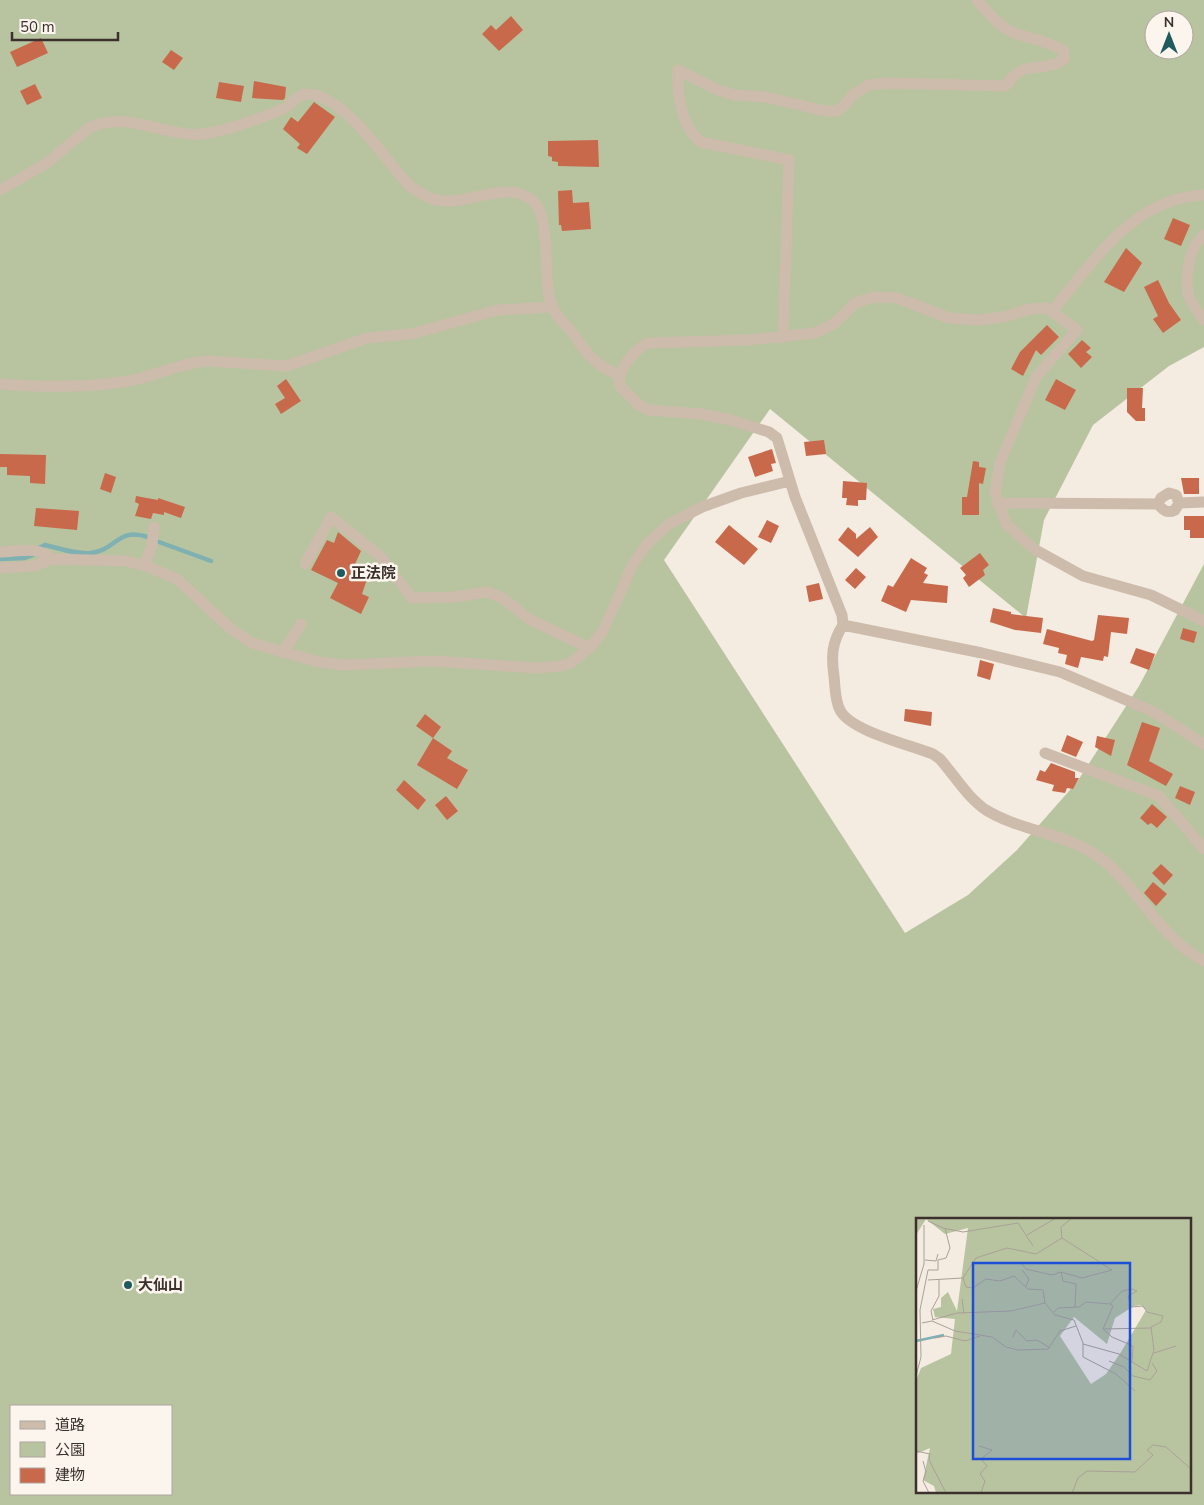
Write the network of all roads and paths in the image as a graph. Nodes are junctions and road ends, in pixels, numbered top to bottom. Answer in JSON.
{"nodes":[{"id":1,"x":976,"y":0,"type":"edge"},
{"id":2,"x":0,"y":190,"type":"edge"},
{"id":3,"x":1204,"y":195,"type":"edge"},
{"id":4,"x":1204,"y":235,"type":"edge"},
{"id":5,"x":552,"y":307,"type":"junction"},
{"id":6,"x":1053,"y":310,"type":"junction"},
{"id":7,"x":1204,"y":320,"type":"edge"},
{"id":8,"x":783,"y":338,"type":"junction"},
{"id":9,"x":620,"y":375,"type":"junction"},
{"id":10,"x":0,"y":384,"type":"edge"},
{"id":11,"x":790,"y":481,"type":"junction"},
{"id":12,"x":1204,"y":502,"type":"edge"},
{"id":13,"x":997,"y":503,"type":"junction"},
{"id":14,"x":154,"y":527,"type":"dead end"},
{"id":15,"x":0,"y":552,"type":"edge"},
{"id":16,"x":52,"y":559,"type":"junction"},
{"id":17,"x":305,"y":564,"type":"dead end"},
{"id":18,"x":144,"y":566,"type":"junction"},
{"id":19,"x":0,"y":568,"type":"edge"},
{"id":20,"x":1204,"y":621,"type":"edge"},
{"id":21,"x":301,"y":624,"type":"dead end"},
{"id":22,"x":843,"y":625,"type":"junction"},
{"id":23,"x":590,"y":648,"type":"junction"},
{"id":24,"x":283,"y":652,"type":"junction"},
{"id":25,"x":1204,"y":744,"type":"edge"},
{"id":26,"x":1045,"y":753,"type":"dead end"},
{"id":27,"x":1204,"y":848,"type":"edge"},
{"id":28,"x":1204,"y":961,"type":"edge"}],
"edges":[{"from":1,"to":8,"type":"street"},
{"from":2,"to":5,"type":"street"},
{"from":3,"to":6,"type":"street"},
{"from":4,"to":7,"type":"street"},
{"from":5,"to":9,"type":"street"},
{"from":5,"to":10,"type":"street"},
{"from":6,"to":8,"type":"street"},
{"from":6,"to":13,"type":"street"},
{"from":8,"to":9,"type":"street"},
{"from":9,"to":11,"type":"street"},
{"from":11,"to":22,"type":"street"},
{"from":11,"to":23,"type":"street"},
{"from":12,"to":13,"type":"street"},
{"from":13,"to":20,"type":"street"},
{"from":14,"to":18,"type":"street"},
{"from":15,"to":16,"type":"street"},
{"from":16,"to":18,"type":"street"},
{"from":16,"to":19,"type":"street"},
{"from":17,"to":23,"type":"street"},
{"from":18,"to":24,"type":"street"},
{"from":21,"to":24,"type":"street"},
{"from":22,"to":25,"type":"street"},
{"from":22,"to":28,"type":"street"},
{"from":23,"to":24,"type":"street"},
{"from":26,"to":27,"type":"street"}]}
